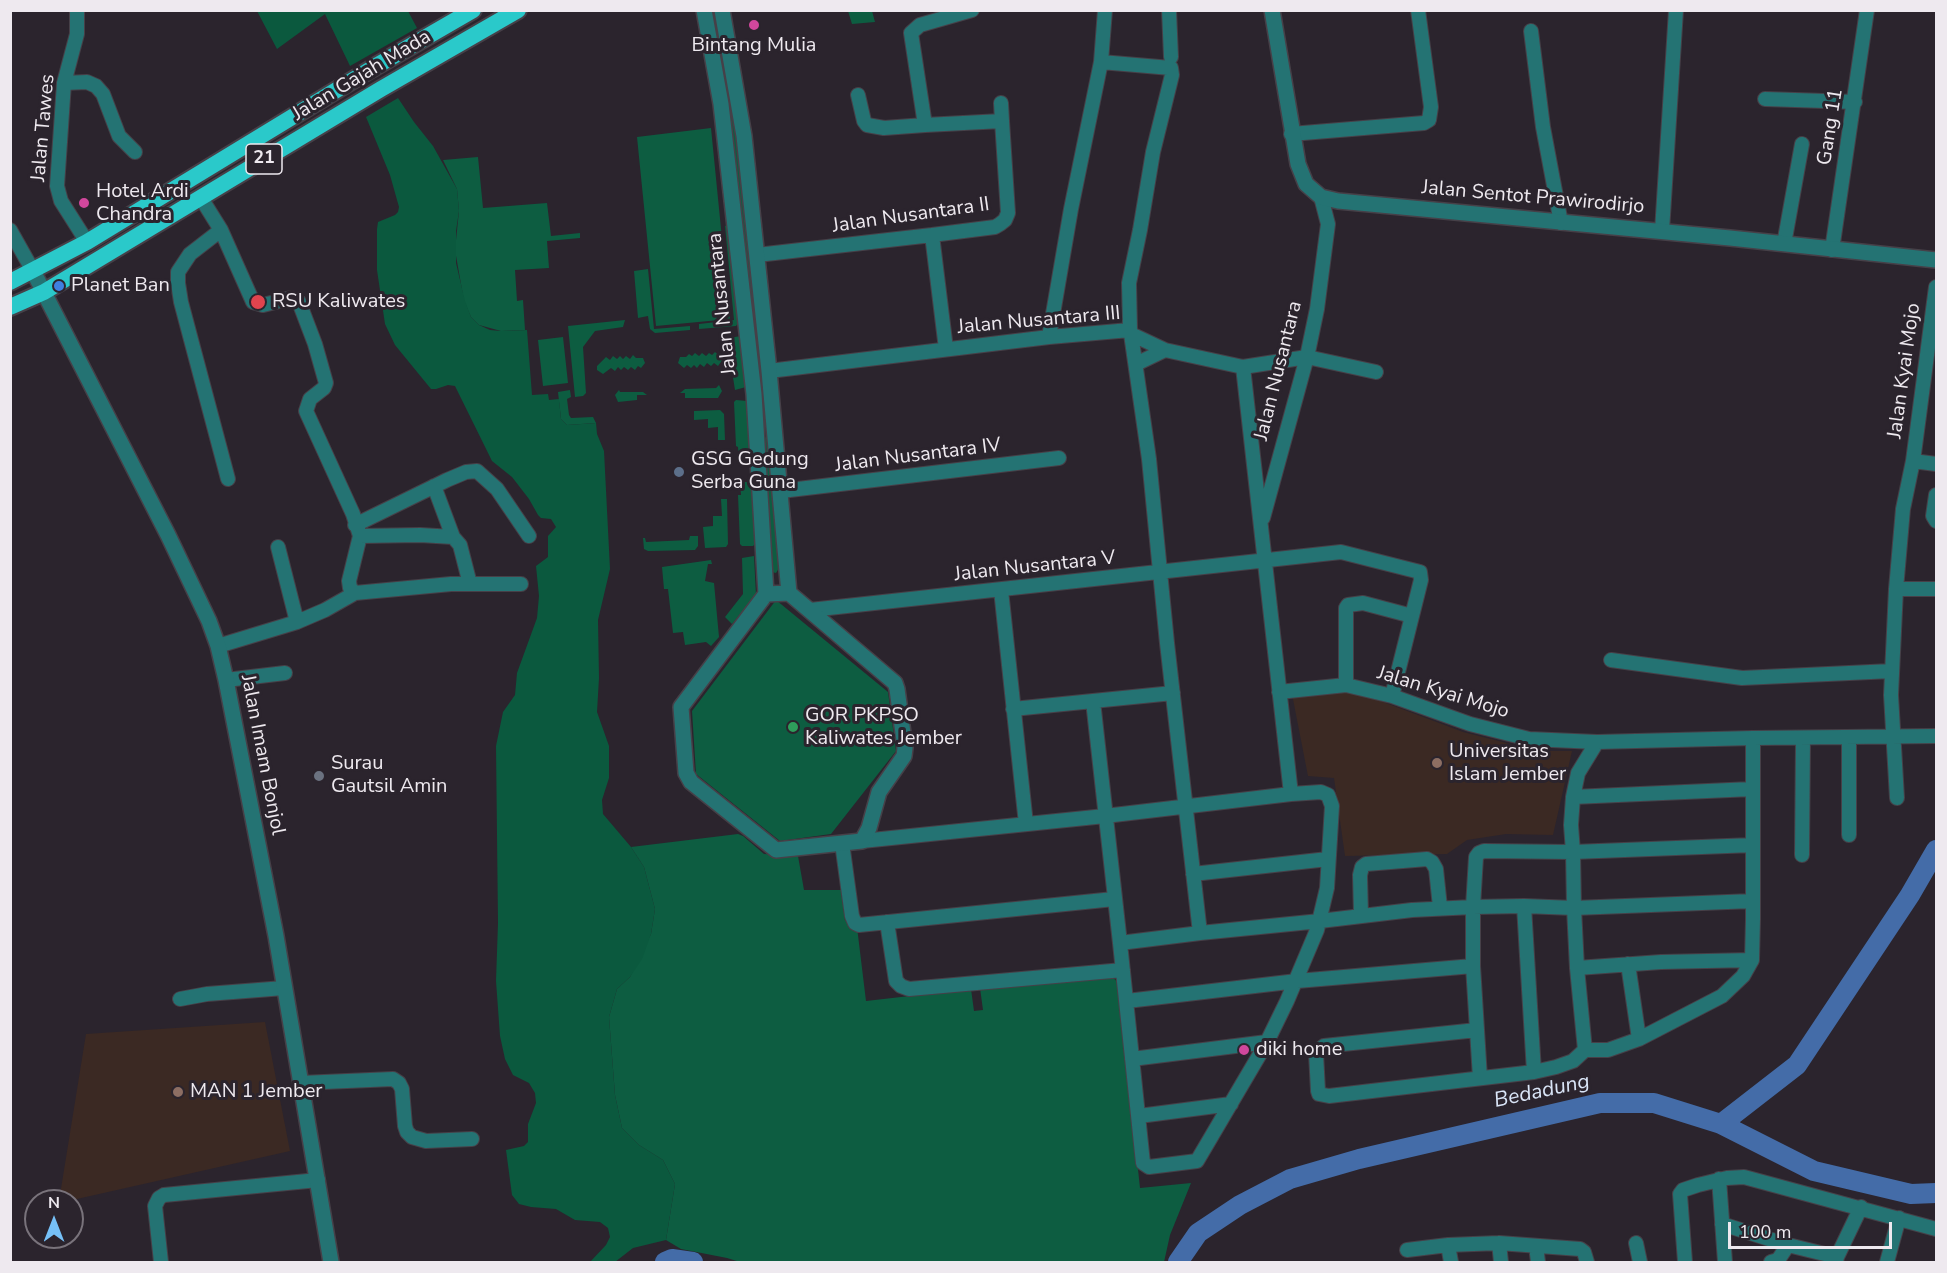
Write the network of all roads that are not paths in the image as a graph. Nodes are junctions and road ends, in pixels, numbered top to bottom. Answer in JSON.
{"nodes":[{"id":1,"x":77,"y":10,"type":"edge"},
{"id":2,"x":473,"y":10,"type":"edge"},
{"id":3,"x":518,"y":10,"type":"edge"},
{"id":4,"x":704,"y":10,"type":"edge"},
{"id":5,"x":722,"y":10,"type":"edge"},
{"id":6,"x":972,"y":10,"type":"edge"},
{"id":7,"x":1105,"y":10,"type":"edge"},
{"id":8,"x":1169,"y":10,"type":"edge"},
{"id":9,"x":1272,"y":10,"type":"edge"},
{"id":10,"x":1418,"y":10,"type":"edge"},
{"id":11,"x":1676,"y":10,"type":"edge"},
{"id":12,"x":1867,"y":10,"type":"edge"},
{"id":13,"x":956,"y":13,"type":"edge"},
{"id":14,"x":1531,"y":31,"type":"dead end"},
{"id":15,"x":1171,"y":57,"type":"dead end"},
{"id":16,"x":1101,"y":62,"type":"junction"},
{"id":17,"x":64,"y":83,"type":"junction"},
{"id":18,"x":858,"y":95,"type":"dead end"},
{"id":19,"x":1765,"y":99,"type":"dead end"},
{"id":20,"x":1855,"y":102,"type":"junction"},
{"id":21,"x":1001,"y":103,"type":"dead end"},
{"id":22,"x":1002,"y":121,"type":"junction"},
{"id":23,"x":925,"y":125,"type":"junction"},
{"id":24,"x":1292,"y":134,"type":"junction"},
{"id":25,"x":263,"y":135,"type":"junction"},
{"id":26,"x":1802,"y":144,"type":"dead end"},
{"id":27,"x":135,"y":152,"type":"dead end"},
{"id":28,"x":274,"y":153,"type":"junction"},
{"id":29,"x":1322,"y":197,"type":"junction"},
{"id":30,"x":201,"y":198,"type":"junction"},
{"id":31,"x":1338,"y":201,"type":"junction"},
{"id":32,"x":1561,"y":223,"type":"junction"},
{"id":33,"x":1328,"y":224,"type":"junction"},
{"id":34,"x":10,"y":230,"type":"edge"},
{"id":35,"x":221,"y":230,"type":"junction"},
{"id":36,"x":1662,"y":231,"type":"junction"},
{"id":37,"x":932,"y":235,"type":"junction"},
{"id":38,"x":87,"y":242,"type":"junction"},
{"id":39,"x":1784,"y":244,"type":"junction"},
{"id":40,"x":1832,"y":250,"type":"junction"},
{"id":41,"x":757,"y":255,"type":"junction"},
{"id":42,"x":1936,"y":260,"type":"edge"},
{"id":43,"x":33,"y":271,"type":"junction"},
{"id":44,"x":10,"y":282,"type":"edge"},
{"id":45,"x":1936,"y":287,"type":"edge"},
{"id":46,"x":44,"y":292,"type":"junction"},
{"id":47,"x":10,"y":307,"type":"edge"},
{"id":48,"x":1130,"y":332,"type":"junction"},
{"id":49,"x":1049,"y":338,"type":"junction"},
{"id":50,"x":946,"y":349,"type":"junction"},
{"id":51,"x":1165,"y":350,"type":"junction"},
{"id":52,"x":1307,"y":357,"type":"junction"},
{"id":53,"x":1136,"y":364,"type":"junction"},
{"id":54,"x":1243,"y":367,"type":"junction"},
{"id":55,"x":769,"y":371,"type":"junction"},
{"id":56,"x":1376,"y":372,"type":"dead end"},
{"id":57,"x":774,"y":423,"type":"junction"},
{"id":58,"x":756,"y":424,"type":"junction"},
{"id":59,"x":1059,"y":458,"type":"dead end"},
{"id":60,"x":1912,"y":460,"type":"junction"},
{"id":61,"x":1936,"y":464,"type":"edge"},
{"id":62,"x":228,"y":479,"type":"dead end"},
{"id":63,"x":434,"y":486,"type":"junction"},
{"id":64,"x":781,"y":491,"type":"junction"},
{"id":65,"x":1936,"y":495,"type":"edge"},
{"id":66,"x":1936,"y":521,"type":"edge"},
{"id":67,"x":1261,"y":526,"type":"junction"},
{"id":68,"x":357,"y":531,"type":"junction"},
{"id":69,"x":529,"y":536,"type":"dead end"},
{"id":70,"x":453,"y":537,"type":"junction"},
{"id":71,"x":278,"y":547,"type":"dead end"},
{"id":72,"x":1263,"y":561,"type":"junction"},
{"id":73,"x":1160,"y":574,"type":"junction"},
{"id":74,"x":470,"y":584,"type":"junction"},
{"id":75,"x":521,"y":584,"type":"dead end"},
{"id":76,"x":1896,"y":589,"type":"junction"},
{"id":77,"x":1936,"y":589,"type":"edge"},
{"id":78,"x":1000,"y":590,"type":"junction"},
{"id":79,"x":355,"y":593,"type":"junction"},
{"id":80,"x":789,"y":593,"type":"junction"},
{"id":81,"x":766,"y":594,"type":"junction"},
{"id":82,"x":810,"y":610,"type":"junction"},
{"id":83,"x":1412,"y":616,"type":"junction"},
{"id":84,"x":297,"y":622,"type":"junction"},
{"id":85,"x":218,"y":646,"type":"junction"},
{"id":86,"x":1611,"y":660,"type":"dead end"},
{"id":87,"x":1892,"y":671,"type":"junction"},
{"id":88,"x":285,"y":673,"type":"dead end"},
{"id":89,"x":226,"y":680,"type":"junction"},
{"id":90,"x":1346,"y":685,"type":"junction"},
{"id":91,"x":1279,"y":692,"type":"junction"},
{"id":92,"x":1173,"y":693,"type":"junction"},
{"id":93,"x":1392,"y":696,"type":"junction"},
{"id":94,"x":1093,"y":701,"type":"junction"},
{"id":95,"x":1013,"y":709,"type":"junction"},
{"id":96,"x":1936,"y":736,"type":"edge"},
{"id":97,"x":1892,"y":737,"type":"junction"},
{"id":98,"x":1752,"y":738,"type":"junction"},
{"id":99,"x":1803,"y":738,"type":"junction"},
{"id":100,"x":1849,"y":738,"type":"junction"},
{"id":101,"x":1597,"y":742,"type":"junction"},
{"id":102,"x":1752,"y":789,"type":"junction"},
{"id":103,"x":1291,"y":794,"type":"junction"},
{"id":104,"x":1573,"y":797,"type":"junction"},
{"id":105,"x":1897,"y":798,"type":"dead end"},
{"id":106,"x":1186,"y":807,"type":"junction"},
{"id":107,"x":1105,"y":816,"type":"junction"},
{"id":108,"x":1026,"y":824,"type":"junction"},
{"id":109,"x":1849,"y":835,"type":"dead end"},
{"id":110,"x":862,"y":841,"type":"junction"},
{"id":111,"x":842,"y":843,"type":"junction"},
{"id":112,"x":1753,"y":845,"type":"junction"},
{"id":113,"x":1573,"y":852,"type":"junction"},
{"id":114,"x":1802,"y":855,"type":"dead end"},
{"id":115,"x":1328,"y":859,"type":"junction"},
{"id":116,"x":1193,"y":874,"type":"junction"},
{"id":117,"x":1114,"y":899,"type":"junction"},
{"id":118,"x":1753,"y":901,"type":"junction"},
{"id":119,"x":1524,"y":906,"type":"junction"},
{"id":120,"x":1440,"y":907,"type":"junction"},
{"id":121,"x":1473,"y":907,"type":"junction"},
{"id":122,"x":1574,"y":908,"type":"junction"},
{"id":123,"x":1361,"y":915,"type":"junction"},
{"id":124,"x":1320,"y":921,"type":"junction"},
{"id":125,"x":887,"y":922,"type":"junction"},
{"id":126,"x":1200,"y":933,"type":"junction"},
{"id":127,"x":1120,"y":942,"type":"junction"},
{"id":128,"x":1752,"y":960,"type":"junction"},
{"id":129,"x":1628,"y":964,"type":"junction"},
{"id":130,"x":1473,"y":966,"type":"junction"},
{"id":131,"x":1577,"y":968,"type":"junction"},
{"id":132,"x":1123,"y":970,"type":"junction"},
{"id":133,"x":1296,"y":981,"type":"junction"},
{"id":134,"x":284,"y":988,"type":"junction"},
{"id":135,"x":180,"y":999,"type":"dead end"},
{"id":136,"x":1126,"y":1001,"type":"junction"},
{"id":137,"x":1477,"y":1030,"type":"junction"},
{"id":138,"x":1639,"y":1039,"type":"junction"},
{"id":139,"x":1267,"y":1042,"type":"junction"},
{"id":140,"x":1585,"y":1050,"type":"junction"},
{"id":141,"x":1132,"y":1059,"type":"junction"},
{"id":142,"x":1534,"y":1072,"type":"junction"},
{"id":143,"x":1480,"y":1078,"type":"junction"},
{"id":144,"x":301,"y":1083,"type":"junction"},
{"id":145,"x":1231,"y":1104,"type":"junction"},
{"id":146,"x":1139,"y":1116,"type":"junction"},
{"id":147,"x":472,"y":1139,"type":"dead end"},
{"id":148,"x":1719,"y":1179,"type":"junction"},
{"id":149,"x":318,"y":1180,"type":"junction"},
{"id":150,"x":1860,"y":1207,"type":"junction"},
{"id":151,"x":1899,"y":1218,"type":"junction"},
{"id":152,"x":1722,"y":1224,"type":"junction"},
{"id":153,"x":1936,"y":1229,"type":"edge"},
{"id":154,"x":1499,"y":1243,"type":"junction"},
{"id":155,"x":1636,"y":1243,"type":"dead end"},
{"id":156,"x":1448,"y":1245,"type":"junction"},
{"id":157,"x":1788,"y":1245,"type":"junction"},
{"id":158,"x":1536,"y":1246,"type":"junction"},
{"id":159,"x":1407,"y":1251,"type":"edge"},
{"id":160,"x":1837,"y":1260,"type":"edge"},
{"id":161,"x":160,"y":1263,"type":"edge"},
{"id":162,"x":330,"y":1263,"type":"edge"},
{"id":163,"x":1451,"y":1263,"type":"edge"},
{"id":164,"x":1501,"y":1263,"type":"edge"},
{"id":165,"x":1538,"y":1263,"type":"edge"},
{"id":166,"x":1587,"y":1263,"type":"edge"},
{"id":167,"x":1640,"y":1263,"type":"edge"},
{"id":168,"x":1685,"y":1263,"type":"edge"},
{"id":169,"x":1725,"y":1263,"type":"edge"},
{"id":170,"x":1771,"y":1263,"type":"edge"},
{"id":171,"x":1887,"y":1263,"type":"edge"}],
"edges":[{"from":1,"to":17,"type":"street","name":"Jalan Tawes"},
{"from":2,"to":25,"type":"highway","name":"Jalan Gajah Mada","number":"21"},
{"from":3,"to":28,"type":"highway","name":"Jalan Gajah Mada","number":"21"},
{"from":4,"to":58,"type":"street","name":"Jalan Nusantara"},
{"from":5,"to":41,"type":"street","name":"Jalan Nusantara"},
{"from":6,"to":13,"type":"street"},
{"from":7,"to":16,"type":"street"},
{"from":8,"to":15,"type":"street"},
{"from":9,"to":24,"type":"street"},
{"from":10,"to":24,"type":"street"},
{"from":11,"to":36,"type":"street"},
{"from":12,"to":20,"type":"street","name":"Gang 11"},
{"from":13,"to":23,"type":"street"},
{"from":14,"to":32,"type":"street"},
{"from":16,"to":48,"type":"street"},
{"from":16,"to":49,"type":"street"},
{"from":17,"to":27,"type":"street"},
{"from":17,"to":38,"type":"street","name":"Jalan Tawes"},
{"from":18,"to":23,"type":"street"},
{"from":19,"to":20,"type":"street"},
{"from":20,"to":40,"type":"street","name":"Gang 11"},
{"from":21,"to":22,"type":"street"},
{"from":22,"to":23,"type":"street"},
{"from":22,"to":37,"type":"street","name":"Jalan Nusantara II"},
{"from":24,"to":29,"type":"street"},
{"from":25,"to":28,"type":"highway"},
{"from":25,"to":38,"type":"highway","name":"Jalan Gajah Mada","number":"21"},
{"from":26,"to":39,"type":"street"},
{"from":28,"to":30,"type":"highway","name":"Jalan Gajah Mada","number":"21"},
{"from":29,"to":31,"type":"street","name":"Jalan Sentot Prawirodirjo"},
{"from":29,"to":33,"type":"street"},
{"from":30,"to":35,"type":"street"},
{"from":30,"to":46,"type":"highway","name":"Jalan Gajah Mada","number":"21"},
{"from":31,"to":32,"type":"street","name":"Jalan Sentot Prawirodirjo"},
{"from":31,"to":33,"type":"street"},
{"from":32,"to":36,"type":"street","name":"Jalan Sentot Prawirodirjo"},
{"from":33,"to":52,"type":"street","name":"Jalan Nusantara"},
{"from":34,"to":43,"type":"street"},
{"from":35,"to":62,"type":"street"},
{"from":35,"to":68,"type":"street"},
{"from":36,"to":39,"type":"street","name":"Jalan Sentot Prawirodirjo"},
{"from":37,"to":41,"type":"street","name":"Jalan Nusantara II"},
{"from":37,"to":50,"type":"street"},
{"from":38,"to":43,"type":"highway","name":"Jalan Gajah Mada","number":"21"},
{"from":39,"to":40,"type":"street","name":"Jalan Sentot Prawirodirjo"},
{"from":40,"to":42,"type":"street","name":"Jalan Sentot Prawirodirjo"},
{"from":41,"to":55,"type":"street","name":"Jalan Nusantara"},
{"from":43,"to":44,"type":"highway","name":"Jalan Gajah Mada","number":"21"},
{"from":43,"to":46,"type":"street"},
{"from":45,"to":60,"type":"street","name":"Jalan Kyai Mojo"},
{"from":46,"to":47,"type":"highway","name":"Jalan Gajah Mada","number":"21"},
{"from":46,"to":85,"type":"street","name":"Jalan Imam Bonjol"},
{"from":48,"to":49,"type":"street","name":"Jalan Nusantara III"},
{"from":48,"to":51,"type":"street","name":"Jalan Nusantara III"},
{"from":48,"to":53,"type":"street"},
{"from":49,"to":50,"type":"street","name":"Jalan Nusantara III"},
{"from":50,"to":55,"type":"street","name":"Jalan Nusantara III"},
{"from":51,"to":53,"type":"street"},
{"from":51,"to":54,"type":"street","name":"Jalan Nusantara III"},
{"from":52,"to":54,"type":"street","name":"Jalan Nusantara III"},
{"from":52,"to":56,"type":"street","name":"Jalan Nusantara III"},
{"from":52,"to":67,"type":"street","name":"Jalan Nusantara"},
{"from":53,"to":73,"type":"street"},
{"from":54,"to":67,"type":"street"},
{"from":55,"to":57,"type":"street","name":"Jalan Nusantara"},
{"from":57,"to":58,"type":"street"},
{"from":57,"to":64,"type":"street","name":"Jalan Nusantara"},
{"from":58,"to":81,"type":"street","name":"Jalan Nusantara"},
{"from":59,"to":64,"type":"street","name":"Jalan Nusantara IV"},
{"from":60,"to":61,"type":"street","name":"Jalan Kyai Mojo"},
{"from":60,"to":76,"type":"street","name":"Jalan Kyai Mojo"},
{"from":63,"to":68,"type":"street"},
{"from":63,"to":69,"type":"street"},
{"from":63,"to":70,"type":"street"},
{"from":64,"to":80,"type":"street","name":"Jalan Nusantara"},
{"from":65,"to":66,"type":"street"},
{"from":67,"to":72,"type":"street"},
{"from":68,"to":70,"type":"street"},
{"from":68,"to":79,"type":"street"},
{"from":70,"to":74,"type":"street"},
{"from":71,"to":84,"type":"street"},
{"from":72,"to":73,"type":"street","name":"Jalan Nusantara V"},
{"from":72,"to":83,"type":"street","name":"Jalan Nusantara V"},
{"from":72,"to":91,"type":"street"},
{"from":73,"to":78,"type":"street","name":"Jalan Nusantara V"},
{"from":73,"to":92,"type":"street"},
{"from":74,"to":75,"type":"street"},
{"from":74,"to":79,"type":"street"},
{"from":76,"to":77,"type":"street"},
{"from":76,"to":87,"type":"street","name":"Jalan Kyai Mojo"},
{"from":78,"to":82,"type":"street","name":"Jalan Nusantara V"},
{"from":78,"to":95,"type":"street"},
{"from":79,"to":84,"type":"street"},
{"from":80,"to":81,"type":"street"},
{"from":80,"to":82,"type":"street"},
{"from":81,"to":111,"type":"street"},
{"from":82,"to":110,"type":"street"},
{"from":83,"to":90,"type":"street"},
{"from":83,"to":93,"type":"street","name":"Jalan Nusantara V"},
{"from":84,"to":85,"type":"street"},
{"from":85,"to":89,"type":"street","name":"Jalan Imam Bonjol"},
{"from":86,"to":87,"type":"street"},
{"from":87,"to":97,"type":"street","name":"Jalan Kyai Mojo"},
{"from":88,"to":89,"type":"street"},
{"from":89,"to":134,"type":"street","name":"Jalan Imam Bonjol"},
{"from":90,"to":91,"type":"street","name":"Jalan Kyai Mojo"},
{"from":90,"to":93,"type":"street","name":"Jalan Kyai Mojo"},
{"from":91,"to":103,"type":"street"},
{"from":92,"to":94,"type":"street"},
{"from":92,"to":106,"type":"street"},
{"from":93,"to":101,"type":"street","name":"Jalan Kyai Mojo"},
{"from":94,"to":95,"type":"street"},
{"from":94,"to":107,"type":"street"},
{"from":95,"to":108,"type":"street"},
{"from":96,"to":97,"type":"street","name":"Jalan Kyai Mojo"},
{"from":97,"to":100,"type":"street","name":"Jalan Kyai Mojo"},
{"from":97,"to":105,"type":"street","name":"Jalan Kyai Mojo"},
{"from":98,"to":99,"type":"street","name":"Jalan Kyai Mojo"},
{"from":98,"to":101,"type":"street","name":"Jalan Kyai Mojo"},
{"from":98,"to":102,"type":"street"},
{"from":99,"to":100,"type":"street","name":"Jalan Kyai Mojo"},
{"from":99,"to":114,"type":"street"},
{"from":100,"to":109,"type":"street"},
{"from":101,"to":104,"type":"street"},
{"from":102,"to":104,"type":"street"},
{"from":102,"to":112,"type":"street"},
{"from":103,"to":106,"type":"street"},
{"from":103,"to":115,"type":"street"},
{"from":104,"to":113,"type":"street"},
{"from":106,"to":107,"type":"street"},
{"from":106,"to":116,"type":"street"},
{"from":107,"to":108,"type":"street"},
{"from":107,"to":117,"type":"street"},
{"from":108,"to":110,"type":"street"},
{"from":110,"to":111,"type":"street"},
{"from":111,"to":125,"type":"street"},
{"from":112,"to":113,"type":"street"},
{"from":112,"to":118,"type":"street"},
{"from":113,"to":121,"type":"street"},
{"from":113,"to":122,"type":"street"},
{"from":115,"to":116,"type":"street"},
{"from":115,"to":124,"type":"street"},
{"from":116,"to":126,"type":"street"},
{"from":117,"to":125,"type":"street"},
{"from":117,"to":127,"type":"street"},
{"from":118,"to":122,"type":"street"},
{"from":118,"to":128,"type":"street"},
{"from":119,"to":121,"type":"street"},
{"from":119,"to":122,"type":"street"},
{"from":119,"to":142,"type":"street"},
{"from":120,"to":121,"type":"street"},
{"from":120,"to":123,"type":"street"},
{"from":120,"to":123,"type":"street"},
{"from":121,"to":130,"type":"street"},
{"from":122,"to":131,"type":"street"},
{"from":123,"to":124,"type":"street"},
{"from":124,"to":126,"type":"street"},
{"from":124,"to":133,"type":"street"},
{"from":125,"to":132,"type":"street"},
{"from":126,"to":127,"type":"street"},
{"from":127,"to":132,"type":"street"},
{"from":128,"to":129,"type":"street"},
{"from":128,"to":138,"type":"street"},
{"from":129,"to":131,"type":"street"},
{"from":129,"to":138,"type":"street"},
{"from":130,"to":133,"type":"street"},
{"from":130,"to":137,"type":"street"},
{"from":131,"to":140,"type":"street"},
{"from":132,"to":136,"type":"street"},
{"from":133,"to":136,"type":"street"},
{"from":133,"to":139,"type":"street"},
{"from":134,"to":135,"type":"street"},
{"from":134,"to":144,"type":"street","name":"Jalan Imam Bonjol"},
{"from":136,"to":141,"type":"street"},
{"from":137,"to":143,"type":"street"},
{"from":137,"to":143,"type":"street"},
{"from":138,"to":140,"type":"street"},
{"from":139,"to":141,"type":"street"},
{"from":139,"to":145,"type":"street"},
{"from":140,"to":142,"type":"street"},
{"from":141,"to":146,"type":"street"},
{"from":142,"to":143,"type":"street"},
{"from":144,"to":147,"type":"street"},
{"from":144,"to":149,"type":"street","name":"Jalan Imam Bonjol"},
{"from":145,"to":146,"type":"street"},
{"from":145,"to":146,"type":"street"},
{"from":148,"to":150,"type":"street"},
{"from":148,"to":152,"type":"street"},
{"from":148,"to":168,"type":"street"},
{"from":149,"to":161,"type":"street"},
{"from":149,"to":162,"type":"street","name":"Jalan Imam Bonjol"},
{"from":150,"to":151,"type":"street"},
{"from":150,"to":160,"type":"street"},
{"from":151,"to":153,"type":"street"},
{"from":151,"to":171,"type":"street"},
{"from":152,"to":157,"type":"street"},
{"from":152,"to":169,"type":"street"},
{"from":154,"to":156,"type":"street"},
{"from":154,"to":158,"type":"street"},
{"from":154,"to":164,"type":"street"},
{"from":155,"to":167,"type":"street"},
{"from":156,"to":159,"type":"street"},
{"from":156,"to":163,"type":"street"},
{"from":157,"to":160,"type":"street"},
{"from":157,"to":170,"type":"street"},
{"from":158,"to":165,"type":"street"},
{"from":158,"to":166,"type":"street"}]}
